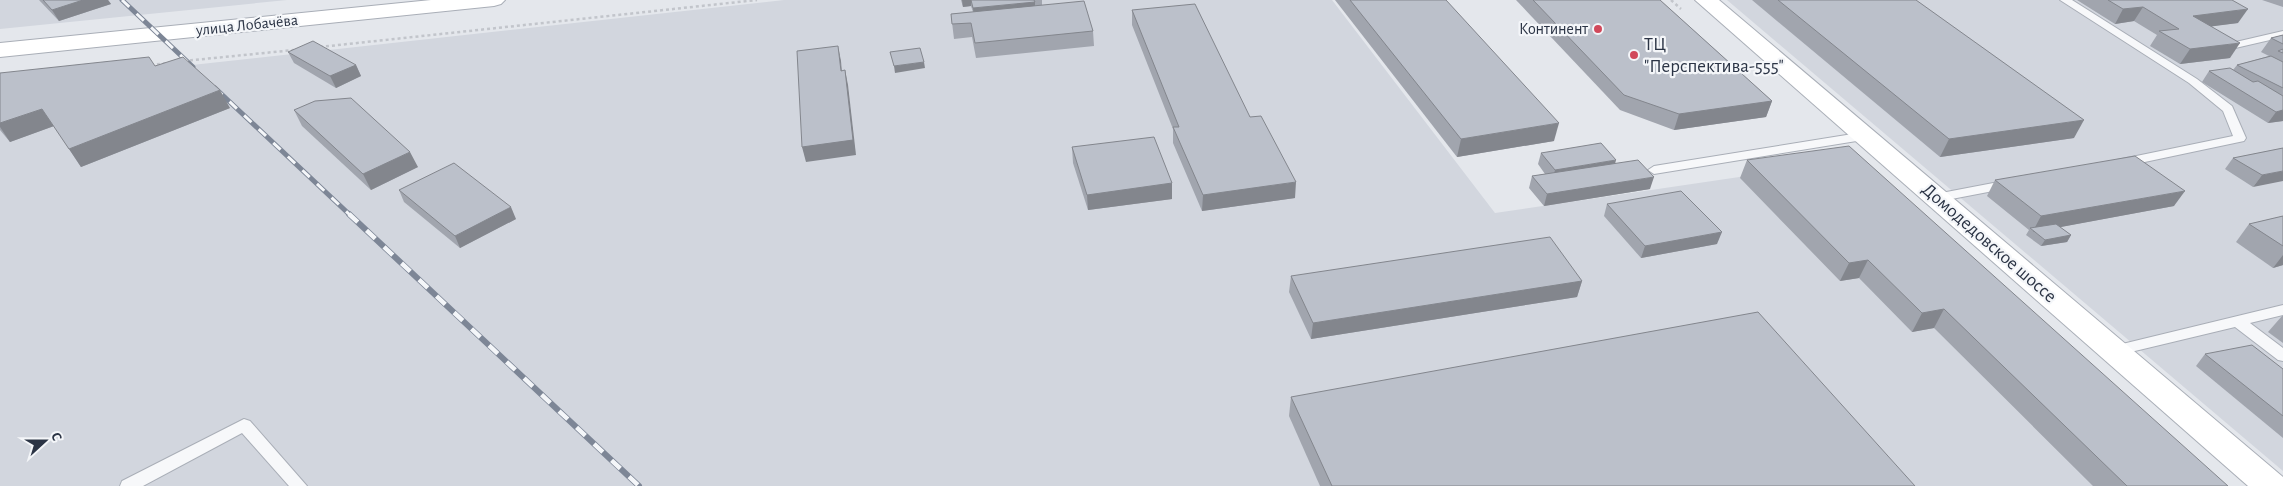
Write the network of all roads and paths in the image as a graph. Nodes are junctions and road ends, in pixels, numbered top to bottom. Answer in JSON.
{"nodes":[{"id":1,"x":494,"y":0,"type":"edge"},
{"id":2,"x":757,"y":0,"type":"edge"},
{"id":3,"x":1706,"y":0,"type":"edge"},
{"id":4,"x":2065,"y":0,"type":"edge"},
{"id":5,"x":2283,"y":34,"type":"edge"},
{"id":6,"x":2231,"y":46,"type":"edge"},
{"id":7,"x":311,"y":48,"type":"edge"},
{"id":8,"x":301,"y":49,"type":"edge"},
{"id":9,"x":0,"y":50,"type":"edge"},
{"id":10,"x":147,"y":65,"type":"edge"},
{"id":11,"x":1865,"y":136,"type":"junction"},
{"id":12,"x":2107,"y":165,"type":"edge"},
{"id":13,"x":1654,"y":170,"type":"dead end"},
{"id":14,"x":2022,"y":181,"type":"edge"},
{"id":15,"x":1936,"y":198,"type":"junction"},
{"id":16,"x":2283,"y":310,"type":"edge"},
{"id":17,"x":2237,"y":321,"type":"junction"},
{"id":18,"x":2114,"y":351,"type":"junction"},
{"id":19,"x":2283,"y":356,"type":"edge"},
{"id":20,"x":128,"y":486,"type":"edge"},
{"id":21,"x":299,"y":486,"type":"edge"},
{"id":22,"x":2271,"y":486,"type":"edge"}],
"edges":[{"from":1,"to":9,"type":"main road","name":"улица Лобачёва"},
{"from":2,"to":7,"type":"path"},
{"from":3,"to":11,"type":"main road","name":"Домодедовское шоссе"},
{"from":4,"to":12,"type":"lane"},
{"from":5,"to":6,"type":"lane"},
{"from":8,"to":10,"type":"path"},
{"from":11,"to":13,"type":"lane"},
{"from":11,"to":15,"type":"main road","name":"Домодедовское шоссе"},
{"from":14,"to":15,"type":"lane"},
{"from":15,"to":18,"type":"main road","name":"Домодедовское шоссе"},
{"from":16,"to":17,"type":"lane"},
{"from":17,"to":18,"type":"lane"},
{"from":17,"to":19,"type":"lane"},
{"from":18,"to":22,"type":"main road","name":"Домодедовское шоссе"},
{"from":20,"to":21,"type":"lane"}]}
